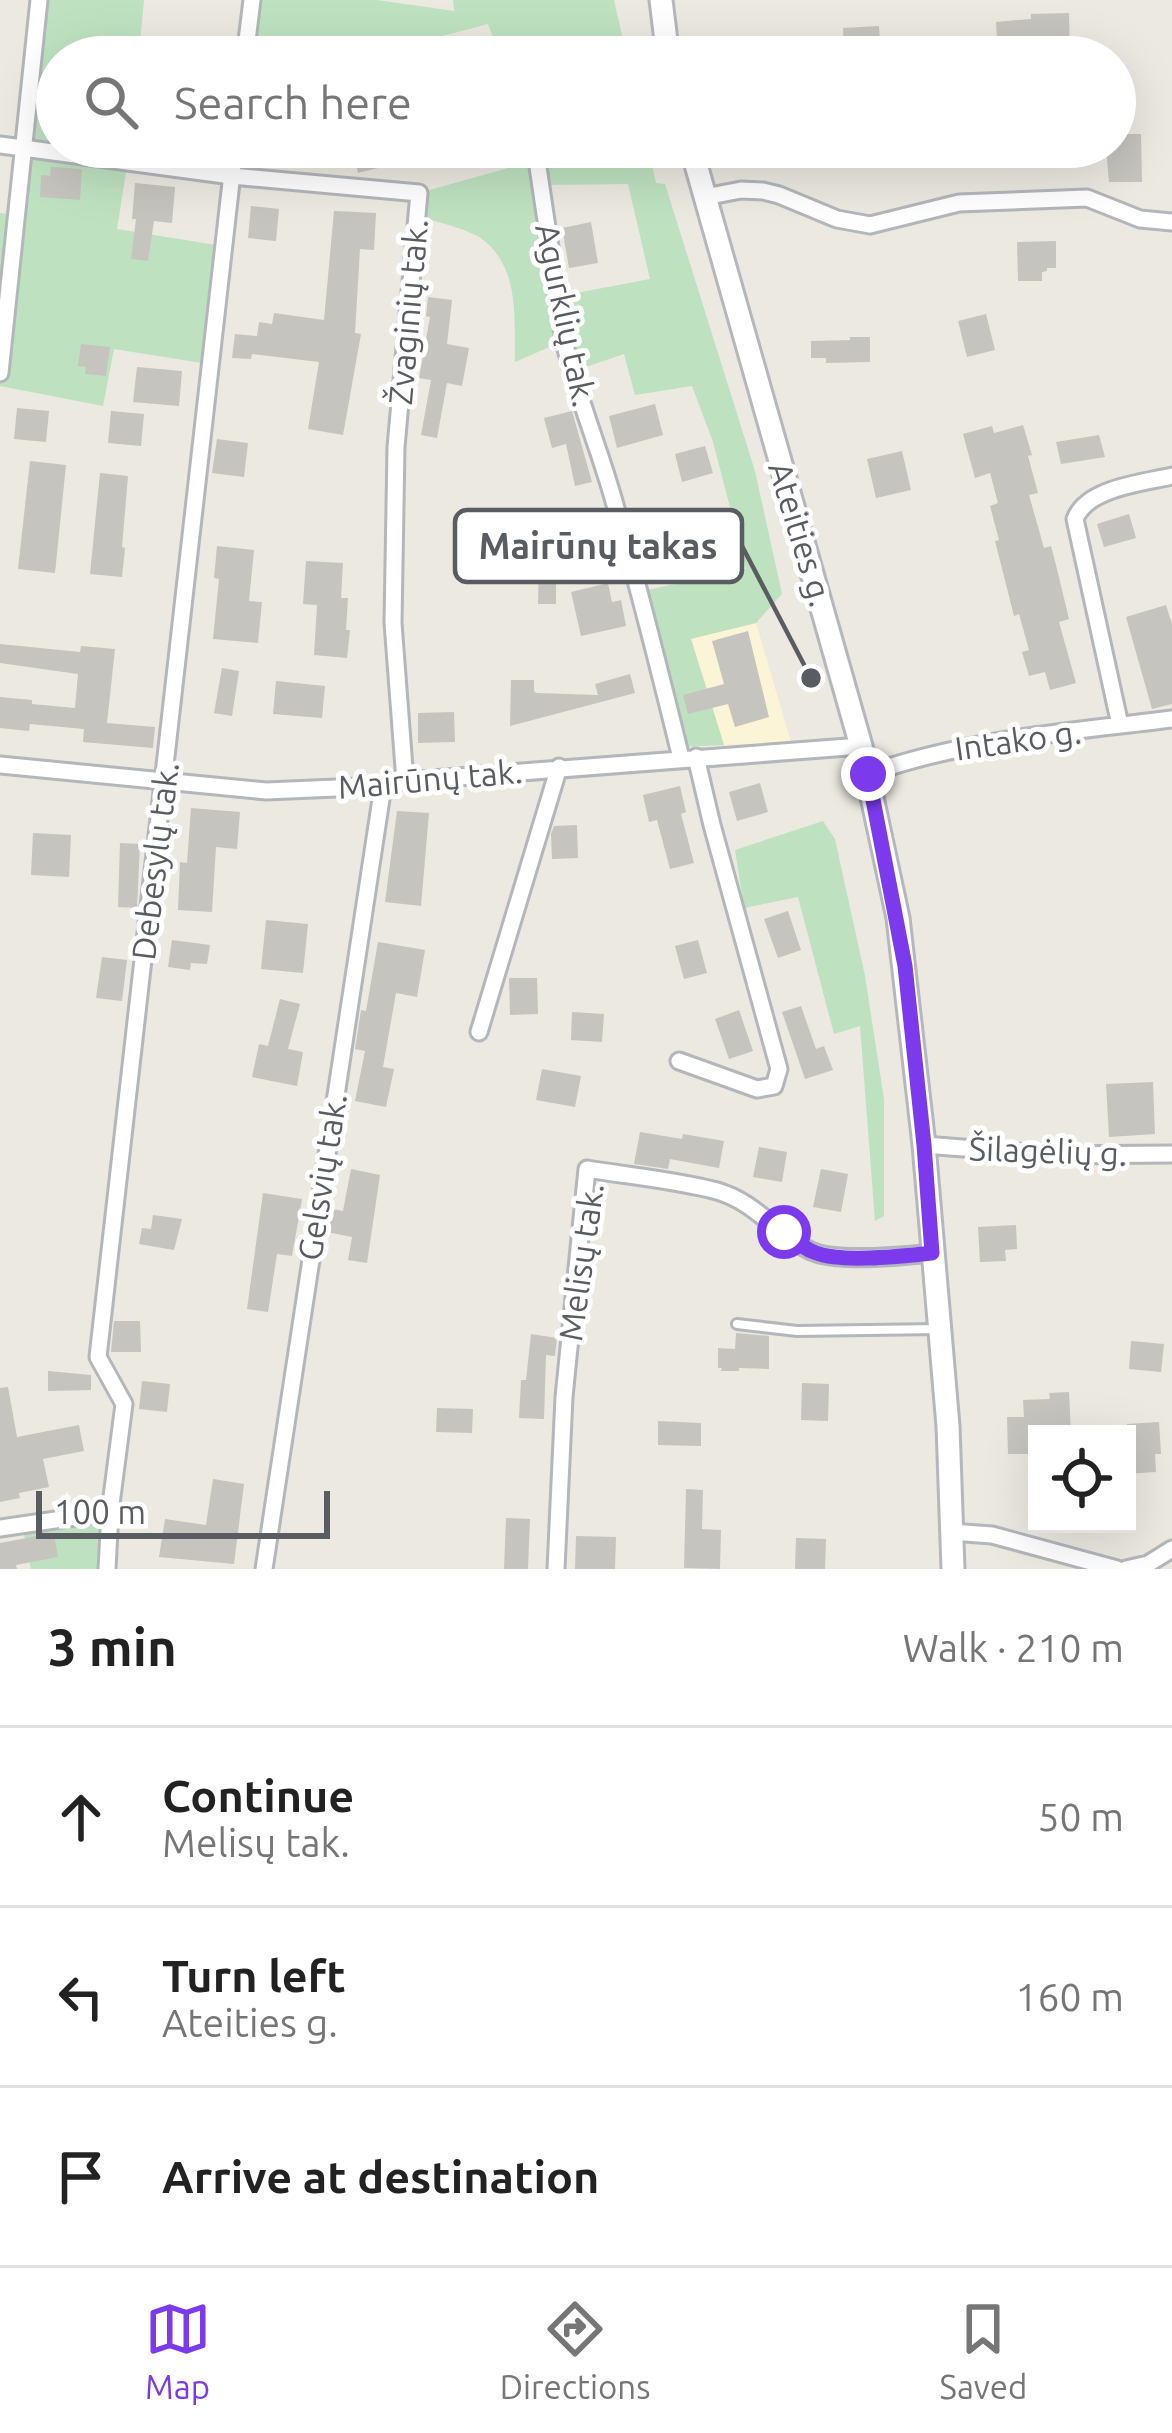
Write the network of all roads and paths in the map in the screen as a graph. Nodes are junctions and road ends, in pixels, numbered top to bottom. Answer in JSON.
{"nodes":[{"id":1,"x":39,"y":0,"type":"edge"},
{"id":2,"x":252,"y":0,"type":"edge"},
{"id":3,"x":661,"y":0,"type":"edge"},
{"id":4,"x":248,"y":36,"type":"edge"},
{"id":5,"x":665,"y":36,"type":"edge"},
{"id":6,"x":0,"y":146,"type":"edge"},
{"id":7,"x":24,"y":149,"type":"junction"},
{"id":8,"x":36,"y":151,"type":"edge"},
{"id":9,"x":170,"y":168,"type":"edge"},
{"id":10,"x":233,"y":168,"type":"edge"},
{"id":11,"x":538,"y":168,"type":"edge"},
{"id":12,"x":697,"y":168,"type":"edge"},
{"id":13,"x":232,"y":176,"type":"junction"},
{"id":14,"x":705,"y":197,"type":"junction"},
{"id":15,"x":1172,"y":223,"type":"edge"},
{"id":16,"x":0,"y":373,"type":"edge"},
{"id":17,"x":1172,"y":476,"type":"edge"},
{"id":18,"x":1172,"y":718,"type":"edge"},
{"id":19,"x":1120,"y":725,"type":"junction"},
{"id":20,"x":861,"y":746,"type":"junction"},
{"id":21,"x":688,"y":758,"type":"junction"},
{"id":22,"x":0,"y":765,"type":"edge"},
{"id":23,"x":559,"y":767,"type":"junction"},
{"id":24,"x":868,"y":774,"type":"junction"},
{"id":25,"x":164,"y":781,"type":"junction"},
{"id":26,"x":405,"y":781,"type":"junction"},
{"id":27,"x":382,"y":786,"type":"junction"},
{"id":28,"x":479,"y":1032,"type":"dead end"},
{"id":29,"x":679,"y":1061,"type":"dead end"},
{"id":30,"x":924,"y":1145,"type":"junction"},
{"id":31,"x":1172,"y":1154,"type":"edge"},
{"id":32,"x":932,"y":1253,"type":"junction"},
{"id":33,"x":737,"y":1324,"type":"dead end"},
{"id":34,"x":939,"y":1329,"type":"junction"},
{"id":35,"x":110,"y":1512,"type":"junction"},
{"id":36,"x":0,"y":1528,"type":"edge"},
{"id":37,"x":951,"y":1532,"type":"junction"},
{"id":38,"x":1038,"y":1548,"type":"junction"},
{"id":39,"x":1172,"y":1549,"type":"edge"},
{"id":40,"x":107,"y":1569,"type":"edge"},
{"id":41,"x":264,"y":1569,"type":"edge"},
{"id":42,"x":556,"y":1569,"type":"edge"},
{"id":43,"x":953,"y":1569,"type":"edge"},
{"id":44,"x":1055,"y":1569,"type":"edge"},
{"id":45,"x":1122,"y":1569,"type":"edge"}],
"edges":[{"from":1,"to":7,"type":"street"},
{"from":2,"to":4,"type":"street"},
{"from":3,"to":5,"type":"street"},
{"from":6,"to":7,"type":"street","name":"Žvaginių tak."},
{"from":7,"to":8,"type":"street","name":"Žvaginių tak."},
{"from":7,"to":16,"type":"street"},
{"from":9,"to":13,"type":"street","name":"Žvaginių tak."},
{"from":10,"to":13,"type":"street","name":"Debesylų tak."},
{"from":11,"to":21,"type":"street","name":"Agurklių tak."},
{"from":12,"to":14,"type":"street","name":"Ateities g."},
{"from":13,"to":25,"type":"street","name":"Debesylų tak."},
{"from":13,"to":26,"type":"street","name":"Žvaginių tak."},
{"from":14,"to":15,"type":"street"},
{"from":14,"to":20,"type":"street","name":"Ateities g."},
{"from":17,"to":19,"type":"street"},
{"from":18,"to":19,"type":"street","name":"Intako g."},
{"from":19,"to":24,"type":"street","name":"Intako g."},
{"from":20,"to":21,"type":"street","name":"Mairūnų tak."},
{"from":20,"to":24,"type":"street","name":"Ateities g."},
{"from":21,"to":23,"type":"street","name":"Mairūnų tak."},
{"from":21,"to":29,"type":"street","name":"Agurklių tak."},
{"from":22,"to":25,"type":"street","name":"Mairūnų tak."},
{"from":23,"to":26,"type":"street","name":"Mairūnų tak."},
{"from":23,"to":28,"type":"street"},
{"from":24,"to":30,"type":"street","name":"Ateities g."},
{"from":25,"to":27,"type":"street","name":"Mairūnų tak."},
{"from":25,"to":35,"type":"street","name":"Debesylų tak."},
{"from":26,"to":27,"type":"street","name":"Mairūnų tak."},
{"from":27,"to":41,"type":"street","name":"Gelsvių tak."},
{"from":30,"to":31,"type":"street","name":"Šilagėlių g."},
{"from":30,"to":32,"type":"street","name":"Ateities g."},
{"from":32,"to":34,"type":"street","name":"Ateities g."},
{"from":32,"to":42,"type":"street","name":"Melisų tak."},
{"from":33,"to":34,"type":"lane"},
{"from":34,"to":37,"type":"street","name":"Ateities g."},
{"from":35,"to":36,"type":"street"},
{"from":35,"to":40,"type":"street","name":"Debesylų tak."},
{"from":37,"to":38,"type":"street"},
{"from":37,"to":43,"type":"street","name":"Ateities g."},
{"from":38,"to":44,"type":"street"},
{"from":38,"to":45,"type":"street"},
{"from":39,"to":45,"type":"street"}]}
